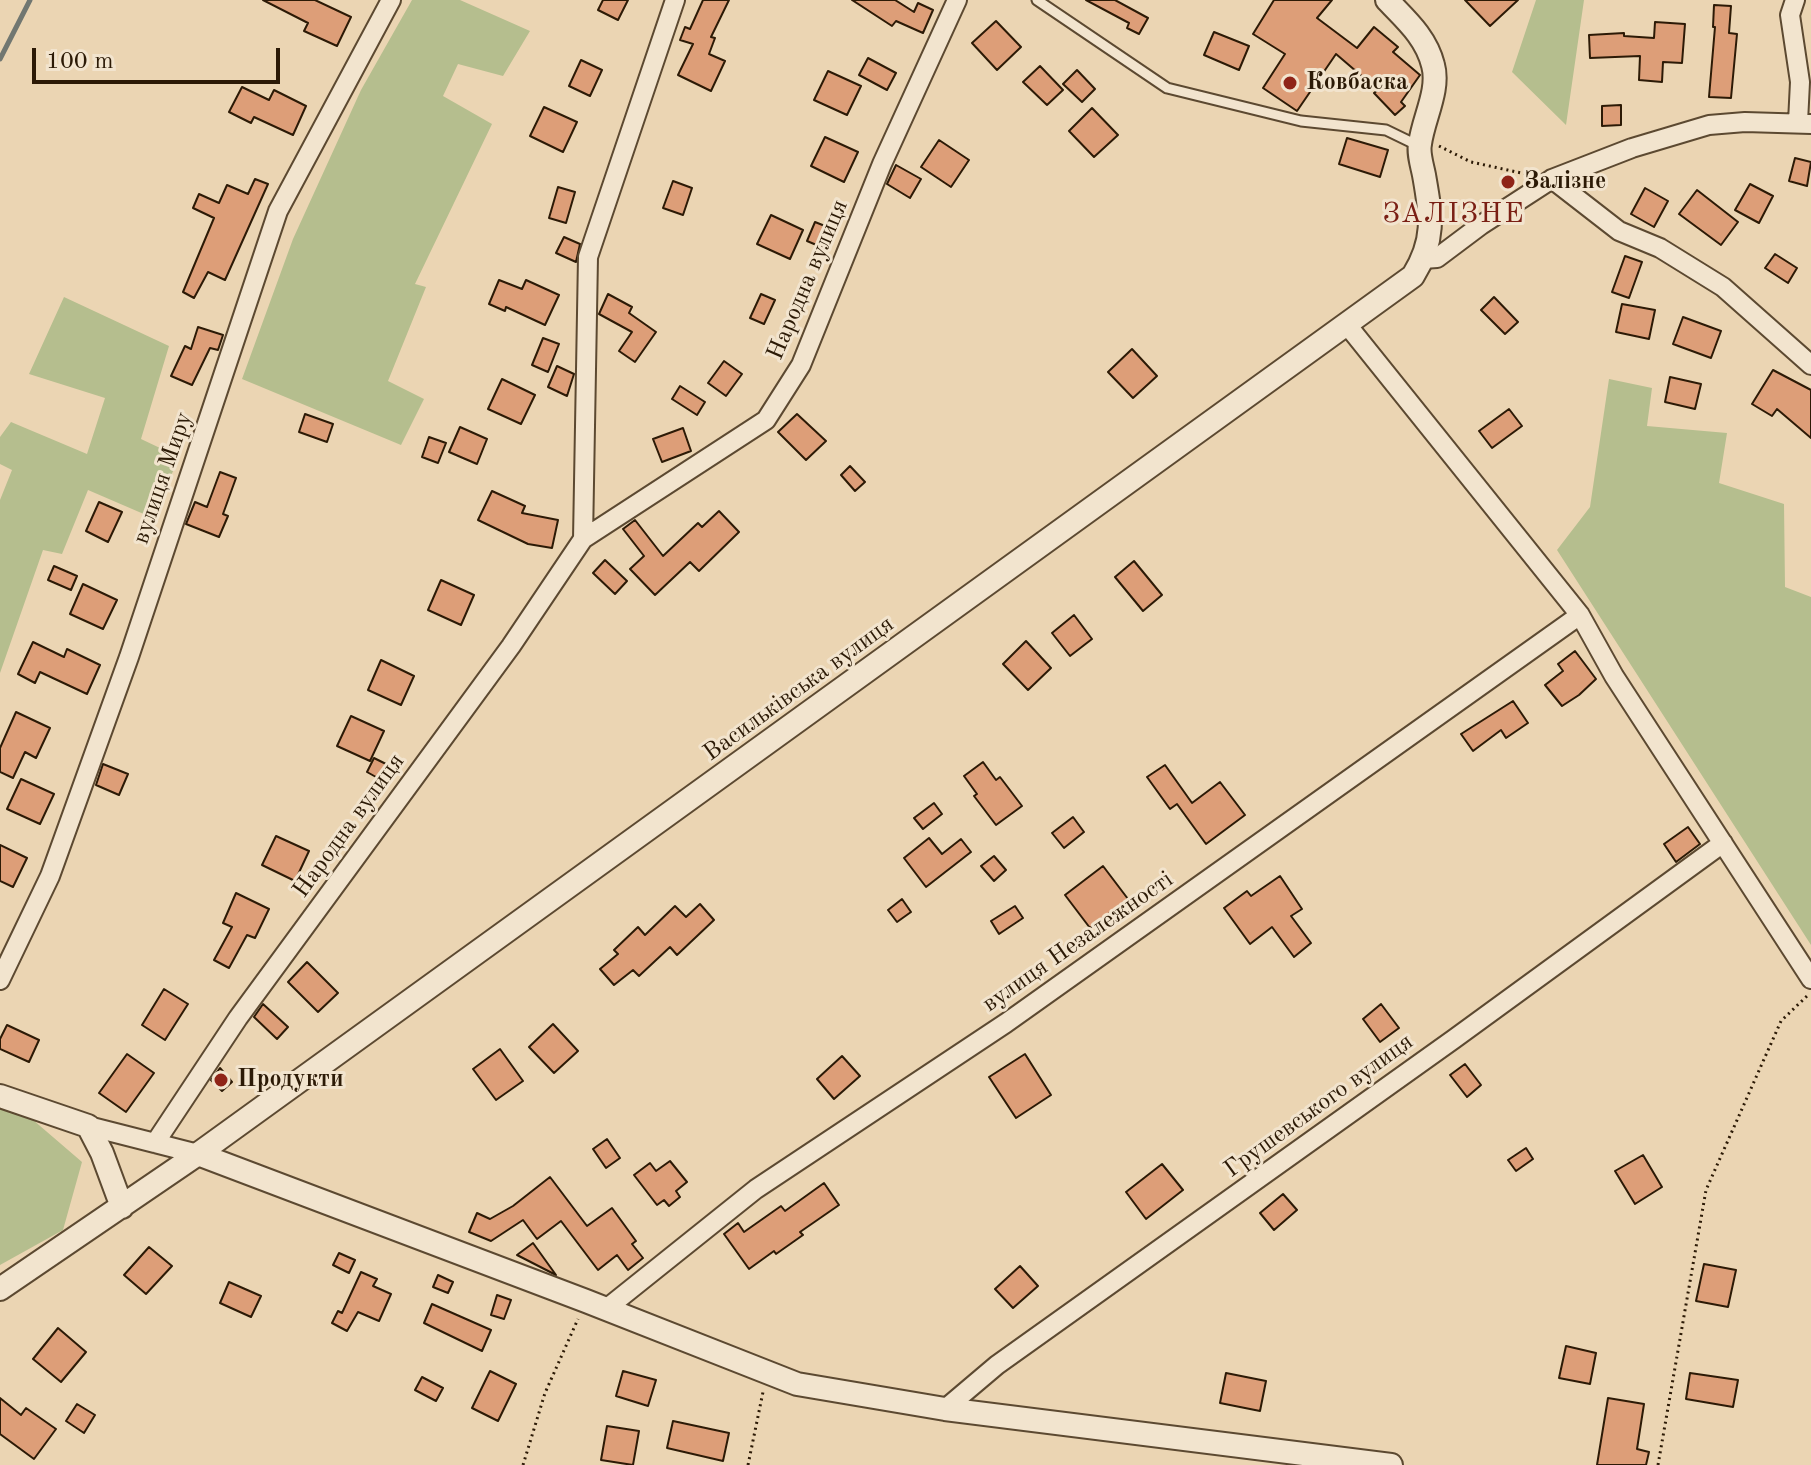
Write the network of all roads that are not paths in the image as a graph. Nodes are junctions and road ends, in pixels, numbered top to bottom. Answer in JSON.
{"nodes":[{"id":1,"x":391,"y":0,"type":"edge"},
{"id":2,"x":675,"y":0,"type":"edge"},
{"id":3,"x":957,"y":0,"type":"edge"},
{"id":4,"x":1037,"y":0,"type":"edge"},
{"id":5,"x":1387,"y":0,"type":"edge"},
{"id":6,"x":1795,"y":0,"type":"edge"},
{"id":7,"x":1804,"y":123,"type":"edge"},
{"id":8,"x":1420,"y":141,"type":"junction"},
{"id":9,"x":1552,"y":179,"type":"junction"},
{"id":10,"x":1423,"y":259,"type":"junction"},
{"id":11,"x":1348,"y":326,"type":"junction"},
{"id":12,"x":1811,"y":365,"type":"edge"},
{"id":13,"x":583,"y":539,"type":"junction"},
{"id":14,"x":1580,"y":615,"type":"junction"},
{"id":15,"x":1723,"y":843,"type":"junction"},
{"id":16,"x":1811,"y":979,"type":"edge"},
{"id":17,"x":0,"y":980,"type":"edge"},
{"id":18,"x":0,"y":1096,"type":"edge"},
{"id":19,"x":88,"y":1126,"type":"junction"},
{"id":20,"x":155,"y":1143,"type":"junction"},
{"id":21,"x":198,"y":1154,"type":"junction"},
{"id":22,"x":122,"y":1207,"type":"junction"},
{"id":23,"x":0,"y":1289,"type":"edge"},
{"id":24,"x":596,"y":1305,"type":"junction"},
{"id":25,"x":945,"y":1409,"type":"junction"},
{"id":26,"x":1391,"y":1465,"type":"edge"}],
"edges":[{"from":1,"to":17,"type":"street","name":"вулиця Миру"},
{"from":2,"to":13,"type":"street"},
{"from":3,"to":13,"type":"street","name":"Народна вулиця"},
{"from":4,"to":8,"type":"lane"},
{"from":5,"to":8,"type":"street"},
{"from":6,"to":7,"type":"street"},
{"from":7,"to":9,"type":"street"},
{"from":8,"to":10,"type":"street"},
{"from":9,"to":10,"type":"street"},
{"from":9,"to":12,"type":"street"},
{"from":10,"to":11,"type":"street","name":"Васильківська вулиця"},
{"from":11,"to":14,"type":"street"},
{"from":11,"to":21,"type":"street","name":"Васильківська вулиця"},
{"from":13,"to":20,"type":"street","name":"Народна вулиця"},
{"from":14,"to":15,"type":"street"},
{"from":14,"to":24,"type":"street","name":"вулиця Незалежності"},
{"from":15,"to":16,"type":"street"},
{"from":15,"to":25,"type":"street","name":"Грушевського вулиця"},
{"from":18,"to":19,"type":"street"},
{"from":19,"to":20,"type":"street"},
{"from":19,"to":22,"type":"street"},
{"from":20,"to":21,"type":"street"},
{"from":21,"to":22,"type":"street","name":"Васильківська вулиця"},
{"from":21,"to":24,"type":"street"},
{"from":22,"to":23,"type":"street","name":"Васильківська вулиця"},
{"from":24,"to":25,"type":"street"},
{"from":25,"to":26,"type":"street"}]}
